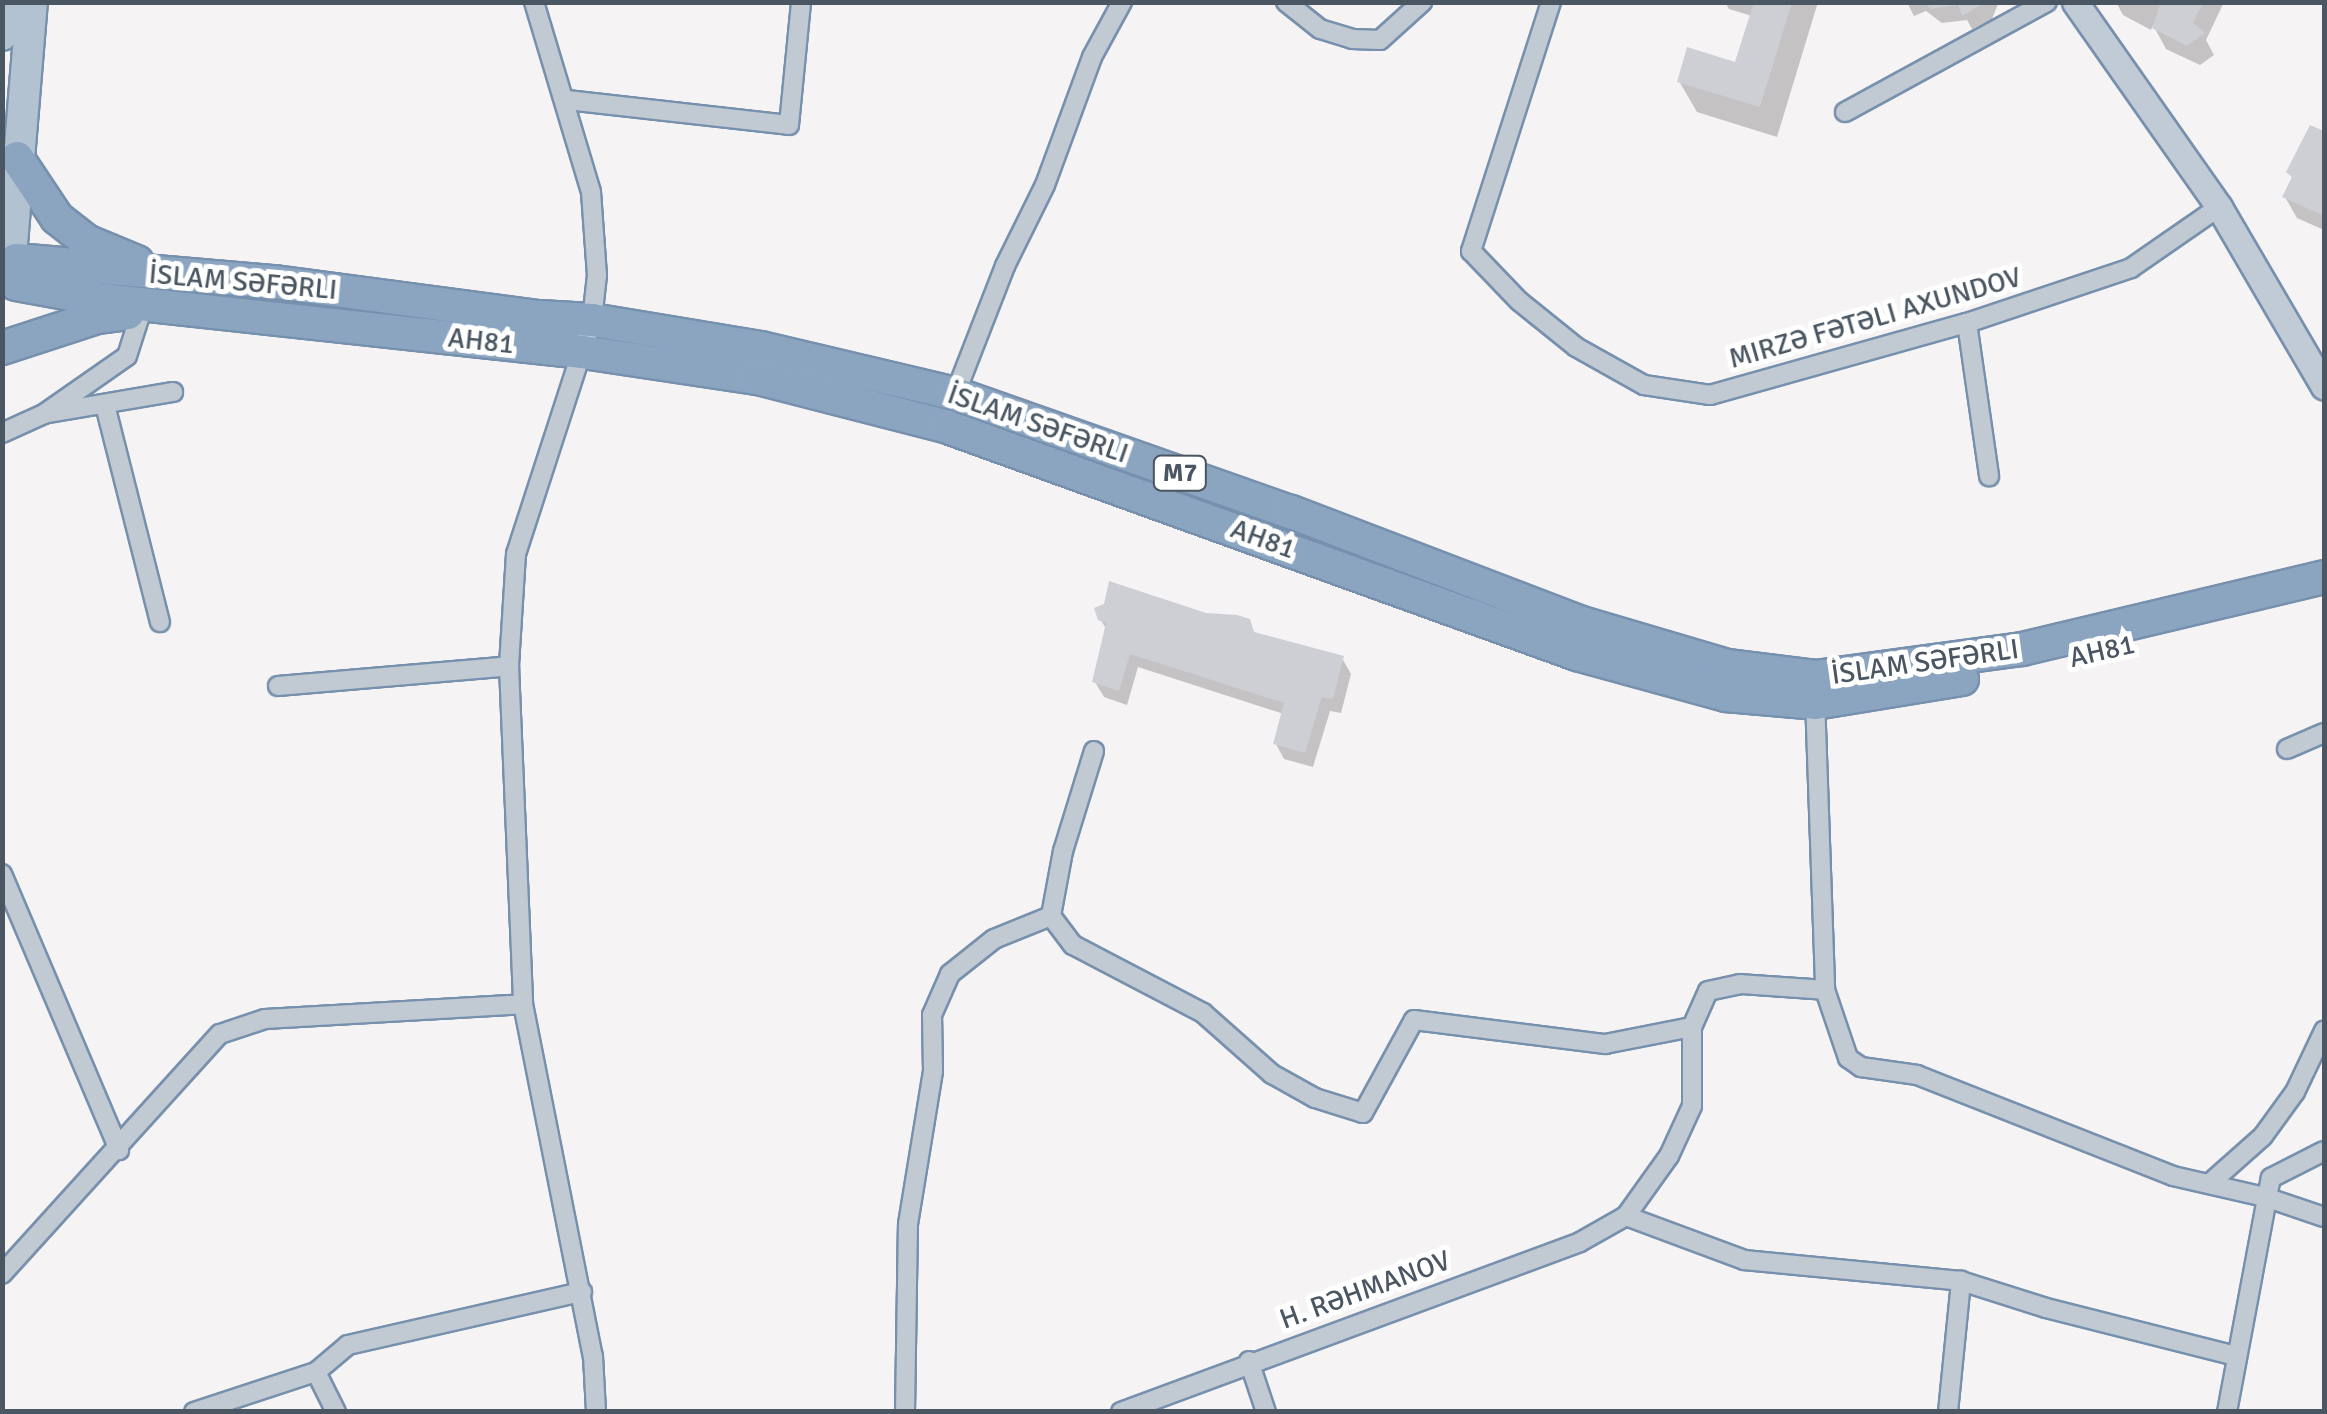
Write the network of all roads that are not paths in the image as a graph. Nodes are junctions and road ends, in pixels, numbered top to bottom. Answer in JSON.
{"nodes":[{"id":1,"x":7,"y":2,"type":"edge"},
{"id":2,"x":32,"y":2,"type":"edge"},
{"id":3,"x":534,"y":2,"type":"edge"},
{"id":4,"x":801,"y":2,"type":"edge"},
{"id":5,"x":1122,"y":2,"type":"edge"},
{"id":6,"x":1286,"y":2,"type":"edge"},
{"id":7,"x":1422,"y":2,"type":"edge"},
{"id":8,"x":1551,"y":2,"type":"edge"},
{"id":9,"x":2046,"y":2,"type":"edge"},
{"id":10,"x":2075,"y":2,"type":"edge"},
{"id":11,"x":2,"y":36,"type":"edge"},
{"id":12,"x":567,"y":100,"type":"junction"},
{"id":13,"x":1846,"y":112,"type":"dead end"},
{"id":14,"x":16,"y":158,"type":"junction"},
{"id":15,"x":2219,"y":207,"type":"junction"},
{"id":16,"x":10,"y":270,"type":"edge"},
{"id":17,"x":184,"y":275,"type":"junction"},
{"id":18,"x":157,"y":310,"type":"junction"},
{"id":19,"x":592,"y":320,"type":"junction"},
{"id":20,"x":1967,"y":323,"type":"junction"},
{"id":21,"x":2,"y":348,"type":"edge"},
{"id":22,"x":583,"y":352,"type":"junction"},
{"id":23,"x":2324,"y":387,"type":"edge"},
{"id":24,"x":173,"y":392,"type":"dead end"},
{"id":25,"x":955,"y":394,"type":"junction"},
{"id":26,"x":105,"y":405,"type":"junction"},
{"id":27,"x":44,"y":414,"type":"junction"},
{"id":28,"x":944,"y":426,"type":"junction"},
{"id":29,"x":2,"y":433,"type":"edge"},
{"id":30,"x":1989,"y":476,"type":"dead end"},
{"id":31,"x":2324,"y":576,"type":"edge"},
{"id":32,"x":2324,"y":598,"type":"edge"},
{"id":33,"x":160,"y":622,"type":"dead end"},
{"id":34,"x":509,"y":666,"type":"junction"},
{"id":35,"x":278,"y":686,"type":"dead end"},
{"id":36,"x":1815,"y":690,"type":"junction"},
{"id":37,"x":2324,"y":733,"type":"edge"},
{"id":38,"x":2286,"y":749,"type":"dead end"},
{"id":39,"x":1094,"y":751,"type":"dead end"},
{"id":40,"x":2,"y":874,"type":"edge"},
{"id":41,"x":1051,"y":916,"type":"junction"},
{"id":42,"x":1825,"y":990,"type":"junction"},
{"id":43,"x":523,"y":1004,"type":"junction"},
{"id":44,"x":1692,"y":1026,"type":"junction"},
{"id":45,"x":2324,"y":1031,"type":"edge"},
{"id":46,"x":119,"y":1150,"type":"junction"},
{"id":47,"x":2324,"y":1151,"type":"edge"},
{"id":48,"x":2209,"y":1184,"type":"junction"},
{"id":49,"x":2265,"y":1197,"type":"junction"},
{"id":50,"x":1626,"y":1216,"type":"junction"},
{"id":51,"x":2324,"y":1217,"type":"edge"},
{"id":52,"x":2,"y":1274,"type":"edge"},
{"id":53,"x":1961,"y":1281,"type":"junction"},
{"id":54,"x":582,"y":1292,"type":"junction"},
{"id":55,"x":2236,"y":1356,"type":"junction"},
{"id":56,"x":1248,"y":1362,"type":"junction"},
{"id":57,"x":316,"y":1372,"type":"junction"},
{"id":58,"x":194,"y":1412,"type":"edge"},
{"id":59,"x":336,"y":1412,"type":"edge"},
{"id":60,"x":596,"y":1412,"type":"edge"},
{"id":61,"x":905,"y":1412,"type":"edge"},
{"id":62,"x":1121,"y":1412,"type":"edge"},
{"id":63,"x":1266,"y":1412,"type":"edge"},
{"id":64,"x":1948,"y":1412,"type":"edge"},
{"id":65,"x":2227,"y":1412,"type":"edge"}],
"edges":[{"from":1,"to":11,"type":"main road"},
{"from":2,"to":14,"type":"main road"},
{"from":3,"to":12,"type":"street"},
{"from":4,"to":12,"type":"street"},
{"from":5,"to":25,"type":"street"},
{"from":6,"to":7,"type":"street"},
{"from":8,"to":20,"type":"street","name":"MIRZƏ FƏTƏLI AXUNDOV"},
{"from":9,"to":13,"type":"street"},
{"from":10,"to":15,"type":"main road"},
{"from":12,"to":19,"type":"street"},
{"from":14,"to":16,"type":"main road"},
{"from":14,"to":17,"type":"highway"},
{"from":15,"to":20,"type":"street","name":"MIRZƏ FƏTƏLI AXUNDOV"},
{"from":15,"to":23,"type":"main road"},
{"from":16,"to":17,"type":"highway","name":"İSLAM SƏFƏRLI","number":"M7"},
{"from":16,"to":18,"type":"highway","name":"AH81","number":"M7"},
{"from":17,"to":19,"type":"highway","name":"İSLAM SƏFƏRLI","number":"M7"},
{"from":18,"to":21,"type":"highway"},
{"from":18,"to":22,"type":"highway","name":"AH81","number":"M7"},
{"from":18,"to":27,"type":"street"},
{"from":19,"to":22,"type":"street"},
{"from":19,"to":25,"type":"highway","name":"İSLAM SƏFƏRLI","number":"M7"},
{"from":20,"to":30,"type":"street"},
{"from":22,"to":28,"type":"highway","name":"AH81","number":"M7"},
{"from":22,"to":34,"type":"street"},
{"from":24,"to":26,"type":"street"},
{"from":25,"to":28,"type":"street"},
{"from":25,"to":36,"type":"highway","name":"İSLAM SƏFƏRLI","number":"M7"},
{"from":26,"to":27,"type":"street"},
{"from":26,"to":33,"type":"street"},
{"from":27,"to":29,"type":"street"},
{"from":28,"to":36,"type":"highway","name":"AH81","number":"M7"},
{"from":31,"to":36,"type":"highway","name":"İSLAM SƏFƏRLI","number":"M7"},
{"from":32,"to":36,"type":"highway","name":"AH81","number":"M7"},
{"from":34,"to":35,"type":"street"},
{"from":34,"to":43,"type":"street"},
{"from":36,"to":42,"type":"street"},
{"from":37,"to":38,"type":"street"},
{"from":39,"to":41,"type":"street"},
{"from":40,"to":46,"type":"street"},
{"from":41,"to":44,"type":"street"},
{"from":41,"to":61,"type":"street"},
{"from":42,"to":44,"type":"street"},
{"from":42,"to":48,"type":"street"},
{"from":43,"to":46,"type":"street"},
{"from":43,"to":54,"type":"street"},
{"from":44,"to":50,"type":"street"},
{"from":45,"to":48,"type":"street"},
{"from":46,"to":52,"type":"street"},
{"from":47,"to":49,"type":"street"},
{"from":48,"to":49,"type":"street"},
{"from":49,"to":51,"type":"street"},
{"from":49,"to":55,"type":"street"},
{"from":50,"to":53,"type":"street"},
{"from":50,"to":56,"type":"street","name":"H. RƏHMANOV"},
{"from":53,"to":55,"type":"street"},
{"from":53,"to":64,"type":"street"},
{"from":54,"to":57,"type":"street"},
{"from":54,"to":60,"type":"street"},
{"from":55,"to":65,"type":"street"},
{"from":56,"to":62,"type":"street","name":"H. RƏHMANOV"},
{"from":56,"to":63,"type":"street"},
{"from":57,"to":58,"type":"street"},
{"from":57,"to":59,"type":"street"}]}
